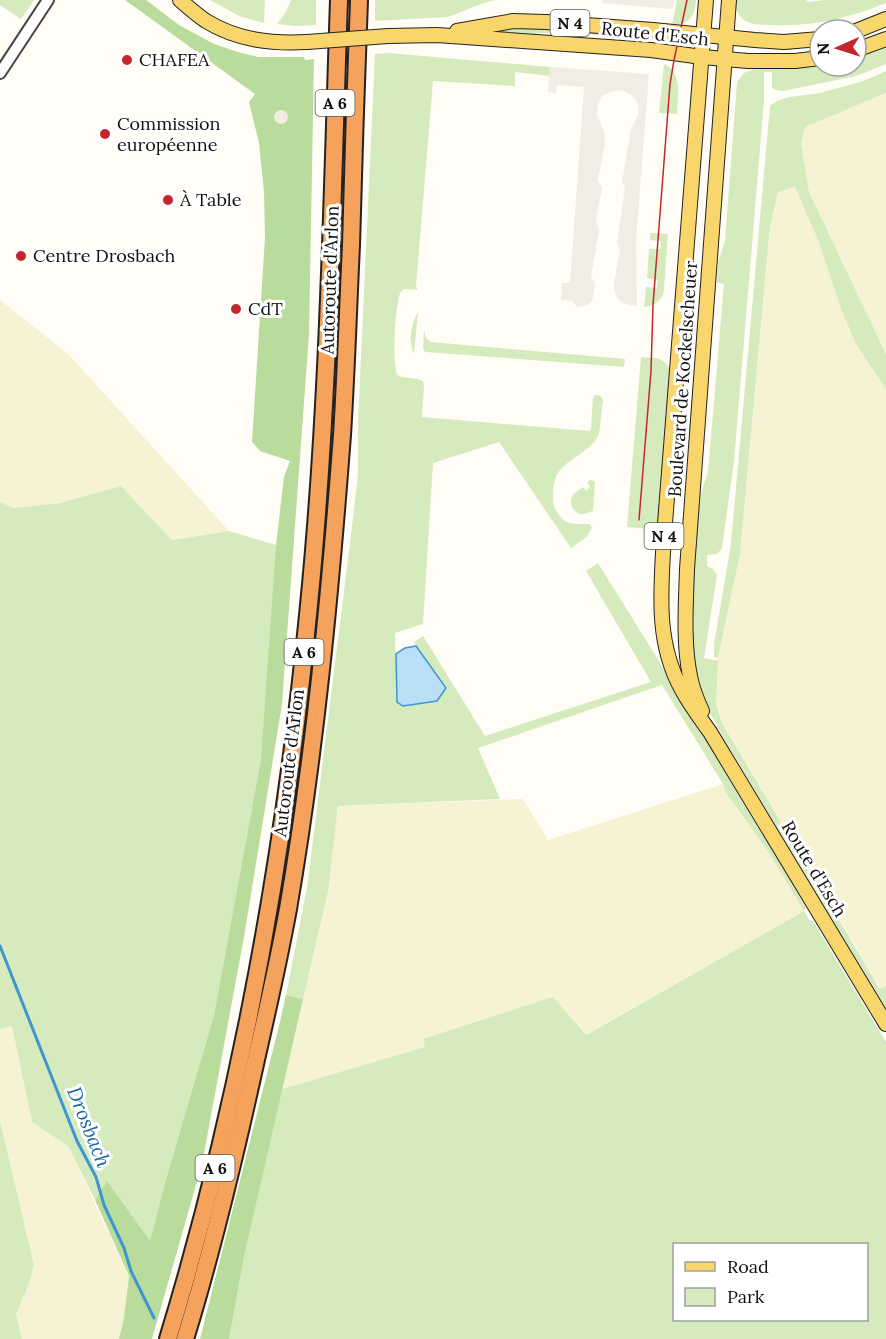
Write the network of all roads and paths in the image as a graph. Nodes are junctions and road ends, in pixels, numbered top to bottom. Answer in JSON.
{"nodes":[{"id":1,"x":48,"y":0,"type":"edge"},
{"id":2,"x":180,"y":0,"type":"edge"},
{"id":3,"x":339,"y":0,"type":"edge"},
{"id":4,"x":359,"y":0,"type":"edge"},
{"id":5,"x":706,"y":0,"type":"edge"},
{"id":6,"x":729,"y":0,"type":"edge"},
{"id":7,"x":886,"y":20,"type":"edge"},
{"id":8,"x":868,"y":27,"type":"edge"},
{"id":9,"x":437,"y":34,"type":"junction"},
{"id":10,"x":704,"y":35,"type":"junction"},
{"id":11,"x":726,"y":38,"type":"junction"},
{"id":12,"x":886,"y":39,"type":"edge"},
{"id":13,"x":808,"y":40,"type":"edge"},
{"id":14,"x":868,"y":46,"type":"edge"},
{"id":15,"x":702,"y":57,"type":"junction"},
{"id":16,"x":724,"y":59,"type":"junction"},
{"id":17,"x":808,"y":59,"type":"edge"},
{"id":18,"x":0,"y":73,"type":"edge"},
{"id":19,"x":711,"y":732,"type":"junction"},
{"id":20,"x":886,"y":1024,"type":"edge"},
{"id":21,"x":168,"y":1339,"type":"edge"},
{"id":22,"x":186,"y":1339,"type":"edge"}],
"edges":[{"from":1,"to":18,"type":"street"},
{"from":2,"to":9,"type":"main road","name":"Route d'Esch","number":"N 4","bridge":true},
{"from":3,"to":21,"type":"highway","name":"Autoroute d'Arlon","number":"A 6"},
{"from":4,"to":22,"type":"highway","name":"Autoroute d'Arlon","number":"A 6"},
{"from":5,"to":10,"type":"main road","name":"Boulevard de Kockelscheuer"},
{"from":6,"to":11,"type":"main road","name":"Boulevard de Kockelscheuer"},
{"from":7,"to":8,"type":"main road"},
{"from":9,"to":10,"type":"main road","name":"Route d'Esch","number":"N 4"},
{"from":9,"to":15,"type":"main road","name":"Route d'Esch","number":"N 4"},
{"from":10,"to":11,"type":"main road","name":"Route d'Esch","number":"N 4"},
{"from":10,"to":15,"type":"main road","name":"Boulevard de Kockelscheuer","number":"N 4"},
{"from":11,"to":13,"type":"main road","name":"Route d'Esch"},
{"from":11,"to":16,"type":"main road","name":"Boulevard de Kockelscheuer","number":"N 4"},
{"from":12,"to":14,"type":"main road"},
{"from":15,"to":16,"type":"main road","name":"Route d'Esch","number":"N 4"},
{"from":15,"to":19,"type":"main road","name":"Boulevard de Kockelscheuer","number":"N 4"},
{"from":16,"to":17,"type":"main road","name":"Route d'Esch"},
{"from":16,"to":19,"type":"main road","name":"Boulevard de Kockelscheuer","number":"N 4"},
{"from":19,"to":20,"type":"main road","name":"Route d'Esch","number":"N 4"}]}
